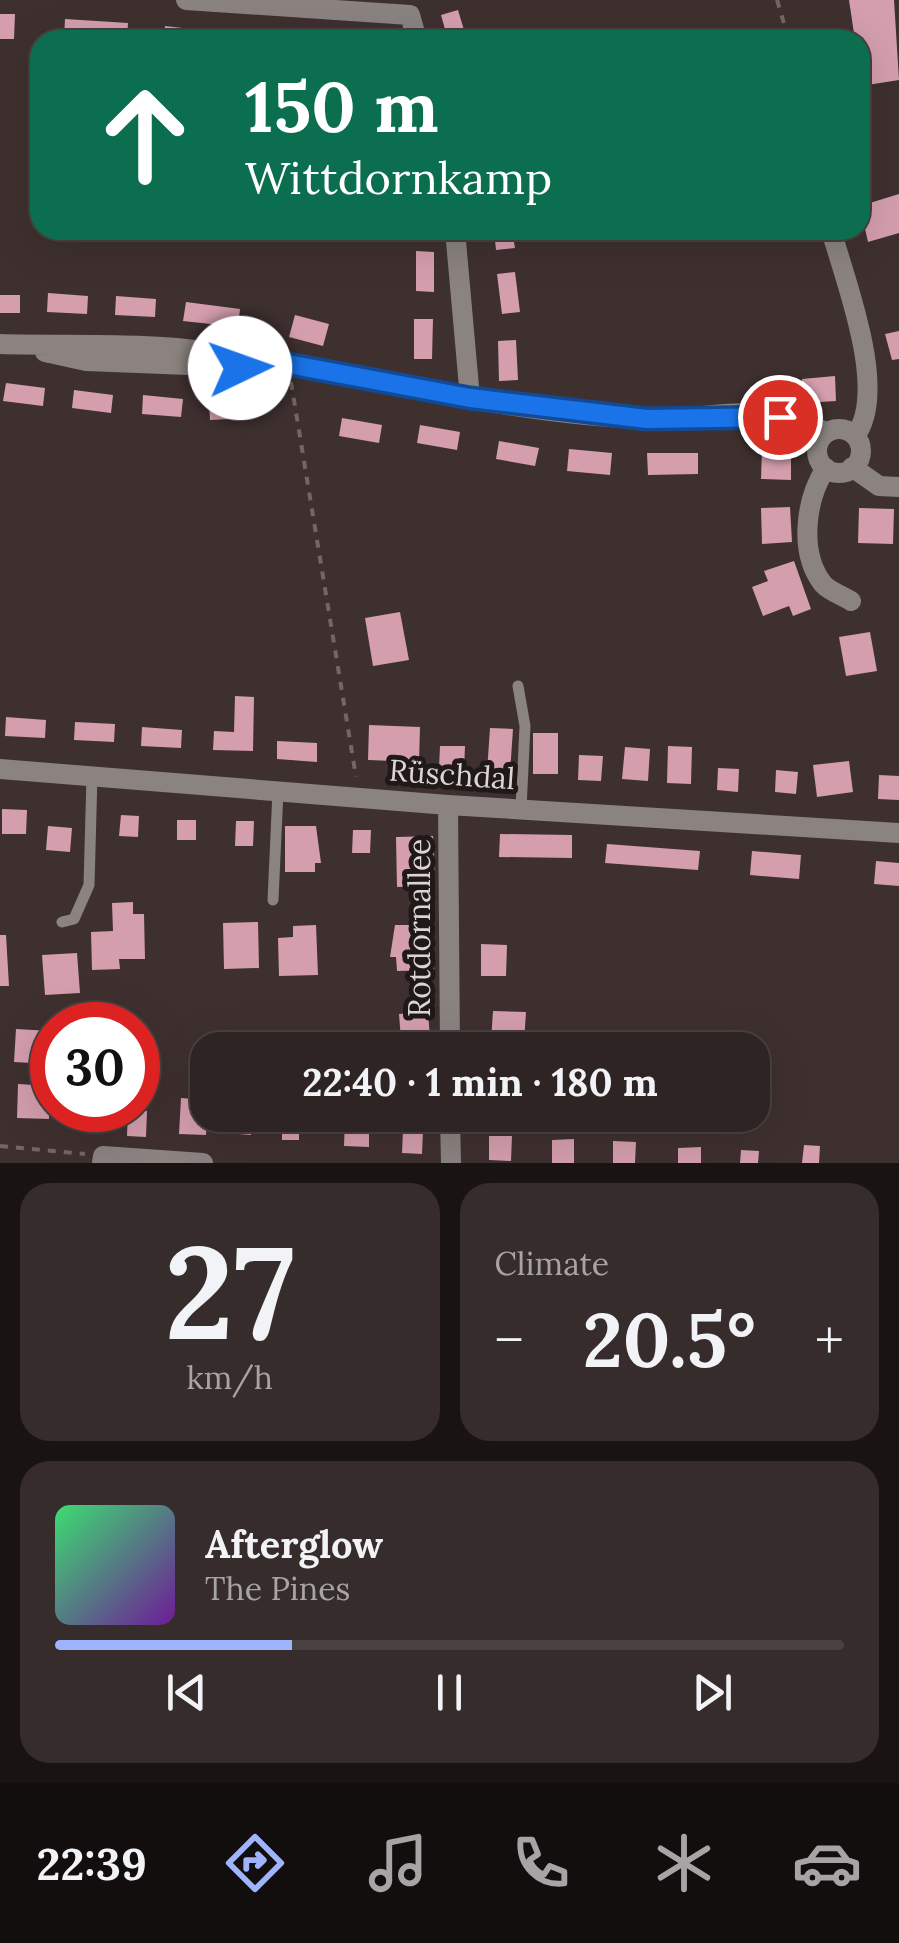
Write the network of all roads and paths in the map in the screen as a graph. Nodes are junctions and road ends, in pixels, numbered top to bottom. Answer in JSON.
{"nodes":[{"id":1,"x":186,"y":0,"type":"edge"},
{"id":2,"x":777,"y":0,"type":"edge"},
{"id":3,"x":414,"y":30,"type":"edge"},
{"id":4,"x":786,"y":30,"type":"edge"},
{"id":5,"x":456,"y":240,"type":"edge"},
{"id":6,"x":834,"y":240,"type":"edge"},
{"id":7,"x":5,"y":344,"type":"edge"},
{"id":8,"x":288,"y":364,"type":"junction"},
{"id":9,"x":470,"y":398,"type":"junction"},
{"id":10,"x":825,"y":433,"type":"junction"},
{"id":11,"x":855,"y":436,"type":"junction"},
{"id":12,"x":852,"y":467,"type":"junction"},
{"id":13,"x":826,"y":468,"type":"junction"},
{"id":14,"x":899,"y":487,"type":"edge"},
{"id":15,"x":851,"y":601,"type":"dead end"},
{"id":16,"x":518,"y":686,"type":"dead end"},
{"id":17,"x":0,"y":768,"type":"edge"},
{"id":18,"x":92,"y":776,"type":"junction"},
{"id":19,"x":278,"y":790,"type":"junction"},
{"id":20,"x":359,"y":797,"type":"junction"},
{"id":21,"x":448,"y":805,"type":"junction"},
{"id":22,"x":521,"y":810,"type":"junction"},
{"id":23,"x":899,"y":833,"type":"edge"},
{"id":24,"x":274,"y":900,"type":"dead end"},
{"id":25,"x":62,"y":922,"type":"dead end"},
{"id":26,"x":450,"y":1032,"type":"edge"},
{"id":27,"x":450,"y":1132,"type":"edge"},
{"id":28,"x":0,"y":1146,"type":"edge"},
{"id":29,"x":102,"y":1160,"type":"edge"},
{"id":30,"x":203,"y":1163,"type":"edge"},
{"id":31,"x":451,"y":1163,"type":"edge"}],
"edges":[{"from":1,"to":3,"type":"street"},
{"from":2,"to":4,"type":"path"},
{"from":5,"to":9,"type":"street"},
{"from":6,"to":11,"type":"street"},
{"from":7,"to":8,"type":"street"},
{"from":8,"to":9,"type":"street"},
{"from":8,"to":20,"type":"path"},
{"from":9,"to":10,"type":"street"},
{"from":10,"to":11,"type":"street"},
{"from":10,"to":13,"type":"street"},
{"from":11,"to":12,"type":"street"},
{"from":12,"to":13,"type":"street"},
{"from":12,"to":14,"type":"street"},
{"from":13,"to":15,"type":"street"},
{"from":16,"to":22,"type":"lane"},
{"from":17,"to":18,"type":"street","name":"Rüschdal"},
{"from":18,"to":19,"type":"street","name":"Rüschdal"},
{"from":18,"to":25,"type":"lane"},
{"from":19,"to":20,"type":"street","name":"Rüschdal"},
{"from":19,"to":24,"type":"lane"},
{"from":20,"to":21,"type":"street","name":"Rüschdal"},
{"from":21,"to":22,"type":"street","name":"Rüschdal"},
{"from":21,"to":26,"type":"street","name":"Rotdornallee"},
{"from":22,"to":23,"type":"street","name":"Rüschdal"},
{"from":27,"to":31,"type":"street"},
{"from":28,"to":29,"type":"path"},
{"from":29,"to":30,"type":"street"}]}
